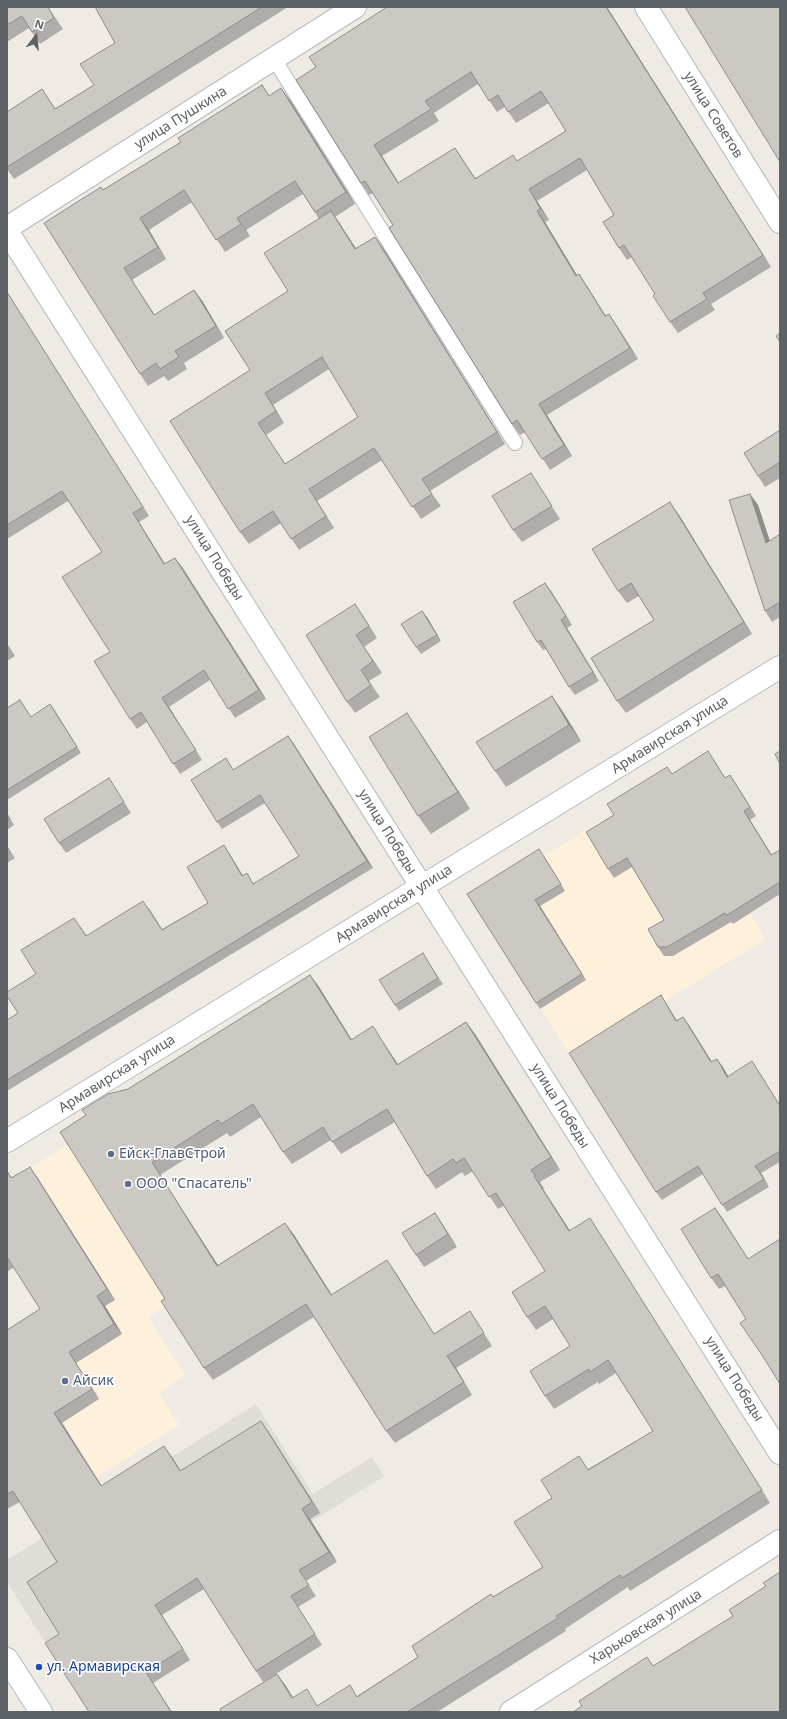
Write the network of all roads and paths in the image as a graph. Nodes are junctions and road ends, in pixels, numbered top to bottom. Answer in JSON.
{"nodes":[{"id":1,"x":354,"y":7,"type":"edge"},
{"id":2,"x":646,"y":7,"type":"edge"},
{"id":3,"x":274,"y":59,"type":"junction"},
{"id":4,"x":780,"y":222,"type":"edge"},
{"id":5,"x":7,"y":228,"type":"edge"},
{"id":6,"x":7,"y":231,"type":"edge"},
{"id":7,"x":515,"y":443,"type":"dead end"},
{"id":8,"x":780,"y":667,"type":"edge"},
{"id":9,"x":422,"y":887,"type":"junction"},
{"id":10,"x":7,"y":1142,"type":"edge"},
{"id":11,"x":780,"y":1453,"type":"edge"},
{"id":12,"x":780,"y":1541,"type":"edge"},
{"id":13,"x":7,"y":1658,"type":"edge"},
{"id":14,"x":41,"y":1712,"type":"edge"},
{"id":15,"x":511,"y":1712,"type":"edge"}],
"edges":[{"from":1,"to":3,"type":"street","name":"улица Пушкина"},
{"from":2,"to":4,"type":"street","name":"улица Советов"},
{"from":3,"to":5,"type":"street","name":"улица Пушкина"},
{"from":3,"to":7,"type":"lane"},
{"from":6,"to":9,"type":"street","name":"улица Победы"},
{"from":8,"to":9,"type":"street","name":"Армавирская улица"},
{"from":9,"to":10,"type":"street","name":"Армавирская улица"},
{"from":9,"to":11,"type":"street","name":"улица Победы"},
{"from":12,"to":15,"type":"street","name":"Харьковская улица"},
{"from":13,"to":14,"type":"street"}]}
